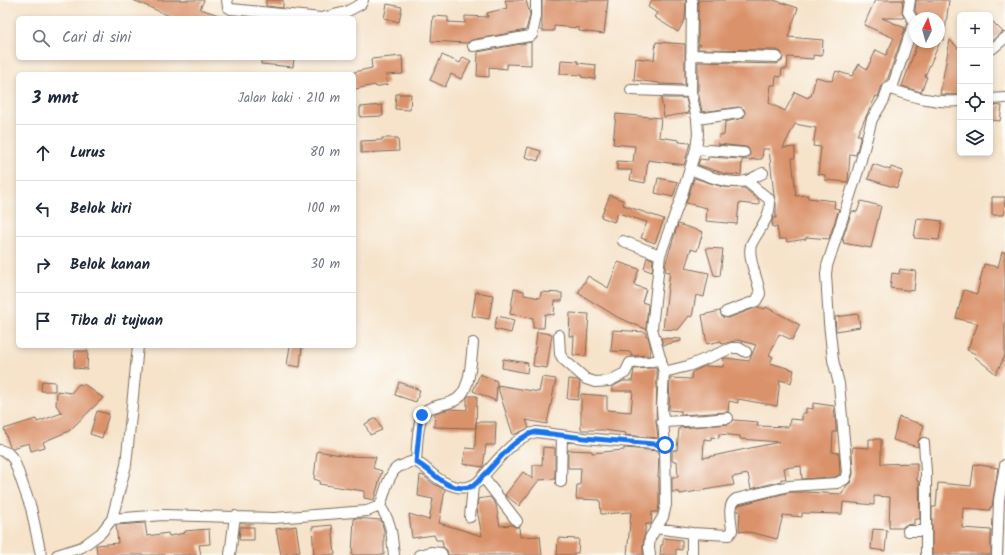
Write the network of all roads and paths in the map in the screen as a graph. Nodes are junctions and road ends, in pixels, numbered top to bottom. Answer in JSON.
{"nodes":[{"id":1,"x":227,"y":0,"type":"edge"},
{"id":2,"x":363,"y":0,"type":"edge"},
{"id":3,"x":536,"y":0,"type":"edge"},
{"id":4,"x":692,"y":0,"type":"edge"},
{"id":5,"x":910,"y":0,"type":"edge"},
{"id":6,"x":301,"y":16,"type":"edge"},
{"id":7,"x":329,"y":16,"type":"edge"},
{"id":8,"x":1005,"y":38,"type":"edge"},
{"id":9,"x":474,"y":46,"type":"dead end"},
{"id":10,"x":993,"y":48,"type":"edge"},
{"id":11,"x":691,"y":55,"type":"junction"},
{"id":12,"x":777,"y":57,"type":"dead end"},
{"id":13,"x":888,"y":88,"type":"junction"},
{"id":14,"x":631,"y":90,"type":"dead end"},
{"id":15,"x":691,"y":92,"type":"junction"},
{"id":16,"x":1005,"y":98,"type":"edge"},
{"id":17,"x":993,"y":99,"type":"edge"},
{"id":18,"x":957,"y":101,"type":"edge"},
{"id":19,"x":739,"y":113,"type":"dead end"},
{"id":20,"x":697,"y":118,"type":"junction"},
{"id":21,"x":696,"y":149,"type":"junction"},
{"id":22,"x":744,"y":153,"type":"dead end"},
{"id":23,"x":690,"y":169,"type":"junction"},
{"id":24,"x":763,"y":173,"type":"dead end"},
{"id":25,"x":746,"y":181,"type":"junction"},
{"id":26,"x":623,"y":242,"type":"dead end"},
{"id":27,"x":660,"y":255,"type":"junction"},
{"id":28,"x":726,"y":312,"type":"dead end"},
{"id":29,"x":559,"y":335,"type":"dead end"},
{"id":30,"x":473,"y":343,"type":"dead end"},
{"id":31,"x":138,"y":348,"type":"edge"},
{"id":32,"x":746,"y":352,"type":"dead end"},
{"id":33,"x":661,"y":359,"type":"junction"},
{"id":34,"x":664,"y":372,"type":"junction"},
{"id":35,"x":728,"y":418,"type":"dead end"},
{"id":36,"x":662,"y":422,"type":"junction"},
{"id":37,"x":562,"y":435,"type":"junction"},
{"id":38,"x":924,"y":443,"type":"dead end"},
{"id":39,"x":665,"y":445,"type":"junction"},
{"id":40,"x":0,"y":450,"type":"edge"},
{"id":41,"x":416,"y":462,"type":"junction"},
{"id":42,"x":1005,"y":465,"type":"edge"},
{"id":43,"x":483,"y":477,"type":"junction"},
{"id":44,"x":561,"y":482,"type":"dead end"},
{"id":45,"x":473,"y":486,"type":"junction"},
{"id":46,"x":380,"y":506,"type":"junction"},
{"id":47,"x":235,"y":516,"type":"junction"},
{"id":48,"x":470,"y":517,"type":"dead end"},
{"id":49,"x":112,"y":519,"type":"junction"},
{"id":50,"x":517,"y":520,"type":"dead end"},
{"id":51,"x":656,"y":528,"type":"junction"},
{"id":52,"x":908,"y":531,"type":"dead end"},
{"id":53,"x":925,"y":531,"type":"junction"},
{"id":54,"x":692,"y":533,"type":"junction"},
{"id":55,"x":41,"y":555,"type":"edge"},
{"id":56,"x":57,"y":555,"type":"edge"},
{"id":57,"x":230,"y":555,"type":"edge"},
{"id":58,"x":394,"y":555,"type":"edge"},
{"id":59,"x":419,"y":555,"type":"edge"},
{"id":60,"x":442,"y":555,"type":"edge"},
{"id":61,"x":650,"y":555,"type":"edge"},
{"id":62,"x":692,"y":555,"type":"edge"},
{"id":63,"x":926,"y":555,"type":"edge"},
{"id":64,"x":997,"y":555,"type":"edge"}],
"edges":[{"from":1,"to":6,"type":"street"},
{"from":2,"to":7,"type":"street"},
{"from":3,"to":9,"type":"street"},
{"from":4,"to":11,"type":"street"},
{"from":5,"to":13,"type":"street"},
{"from":8,"to":10,"type":"street"},
{"from":11,"to":12,"type":"street"},
{"from":11,"to":15,"type":"street"},
{"from":13,"to":18,"type":"street"},
{"from":13,"to":54,"type":"street"},
{"from":14,"to":15,"type":"street"},
{"from":15,"to":20,"type":"street"},
{"from":16,"to":17,"type":"street"},
{"from":19,"to":20,"type":"street"},
{"from":20,"to":21,"type":"street"},
{"from":21,"to":22,"type":"street"},
{"from":21,"to":23,"type":"street"},
{"from":23,"to":25,"type":"street"},
{"from":23,"to":27,"type":"street"},
{"from":24,"to":25,"type":"street"},
{"from":25,"to":28,"type":"street"},
{"from":26,"to":27,"type":"street"},
{"from":27,"to":33,"type":"street"},
{"from":29,"to":33,"type":"street"},
{"from":30,"to":41,"type":"street"},
{"from":31,"to":49,"type":"street"},
{"from":32,"to":34,"type":"street"},
{"from":33,"to":34,"type":"street"},
{"from":34,"to":36,"type":"street"},
{"from":35,"to":36,"type":"street"},
{"from":36,"to":39,"type":"street"},
{"from":37,"to":39,"type":"street"},
{"from":37,"to":43,"type":"street"},
{"from":37,"to":44,"type":"street"},
{"from":38,"to":53,"type":"street"},
{"from":39,"to":51,"type":"street"},
{"from":40,"to":55,"type":"street"},
{"from":41,"to":45,"type":"street"},
{"from":41,"to":46,"type":"street"},
{"from":42,"to":64,"type":"street"},
{"from":43,"to":45,"type":"street"},
{"from":43,"to":50,"type":"street"},
{"from":45,"to":48,"type":"street"},
{"from":46,"to":47,"type":"street"},
{"from":46,"to":58,"type":"street"},
{"from":47,"to":49,"type":"street"},
{"from":47,"to":57,"type":"street"},
{"from":49,"to":56,"type":"street"},
{"from":51,"to":54,"type":"street"},
{"from":51,"to":61,"type":"street"},
{"from":52,"to":53,"type":"street"},
{"from":53,"to":63,"type":"street"},
{"from":54,"to":62,"type":"street"},
{"from":59,"to":60,"type":"street"}]}
